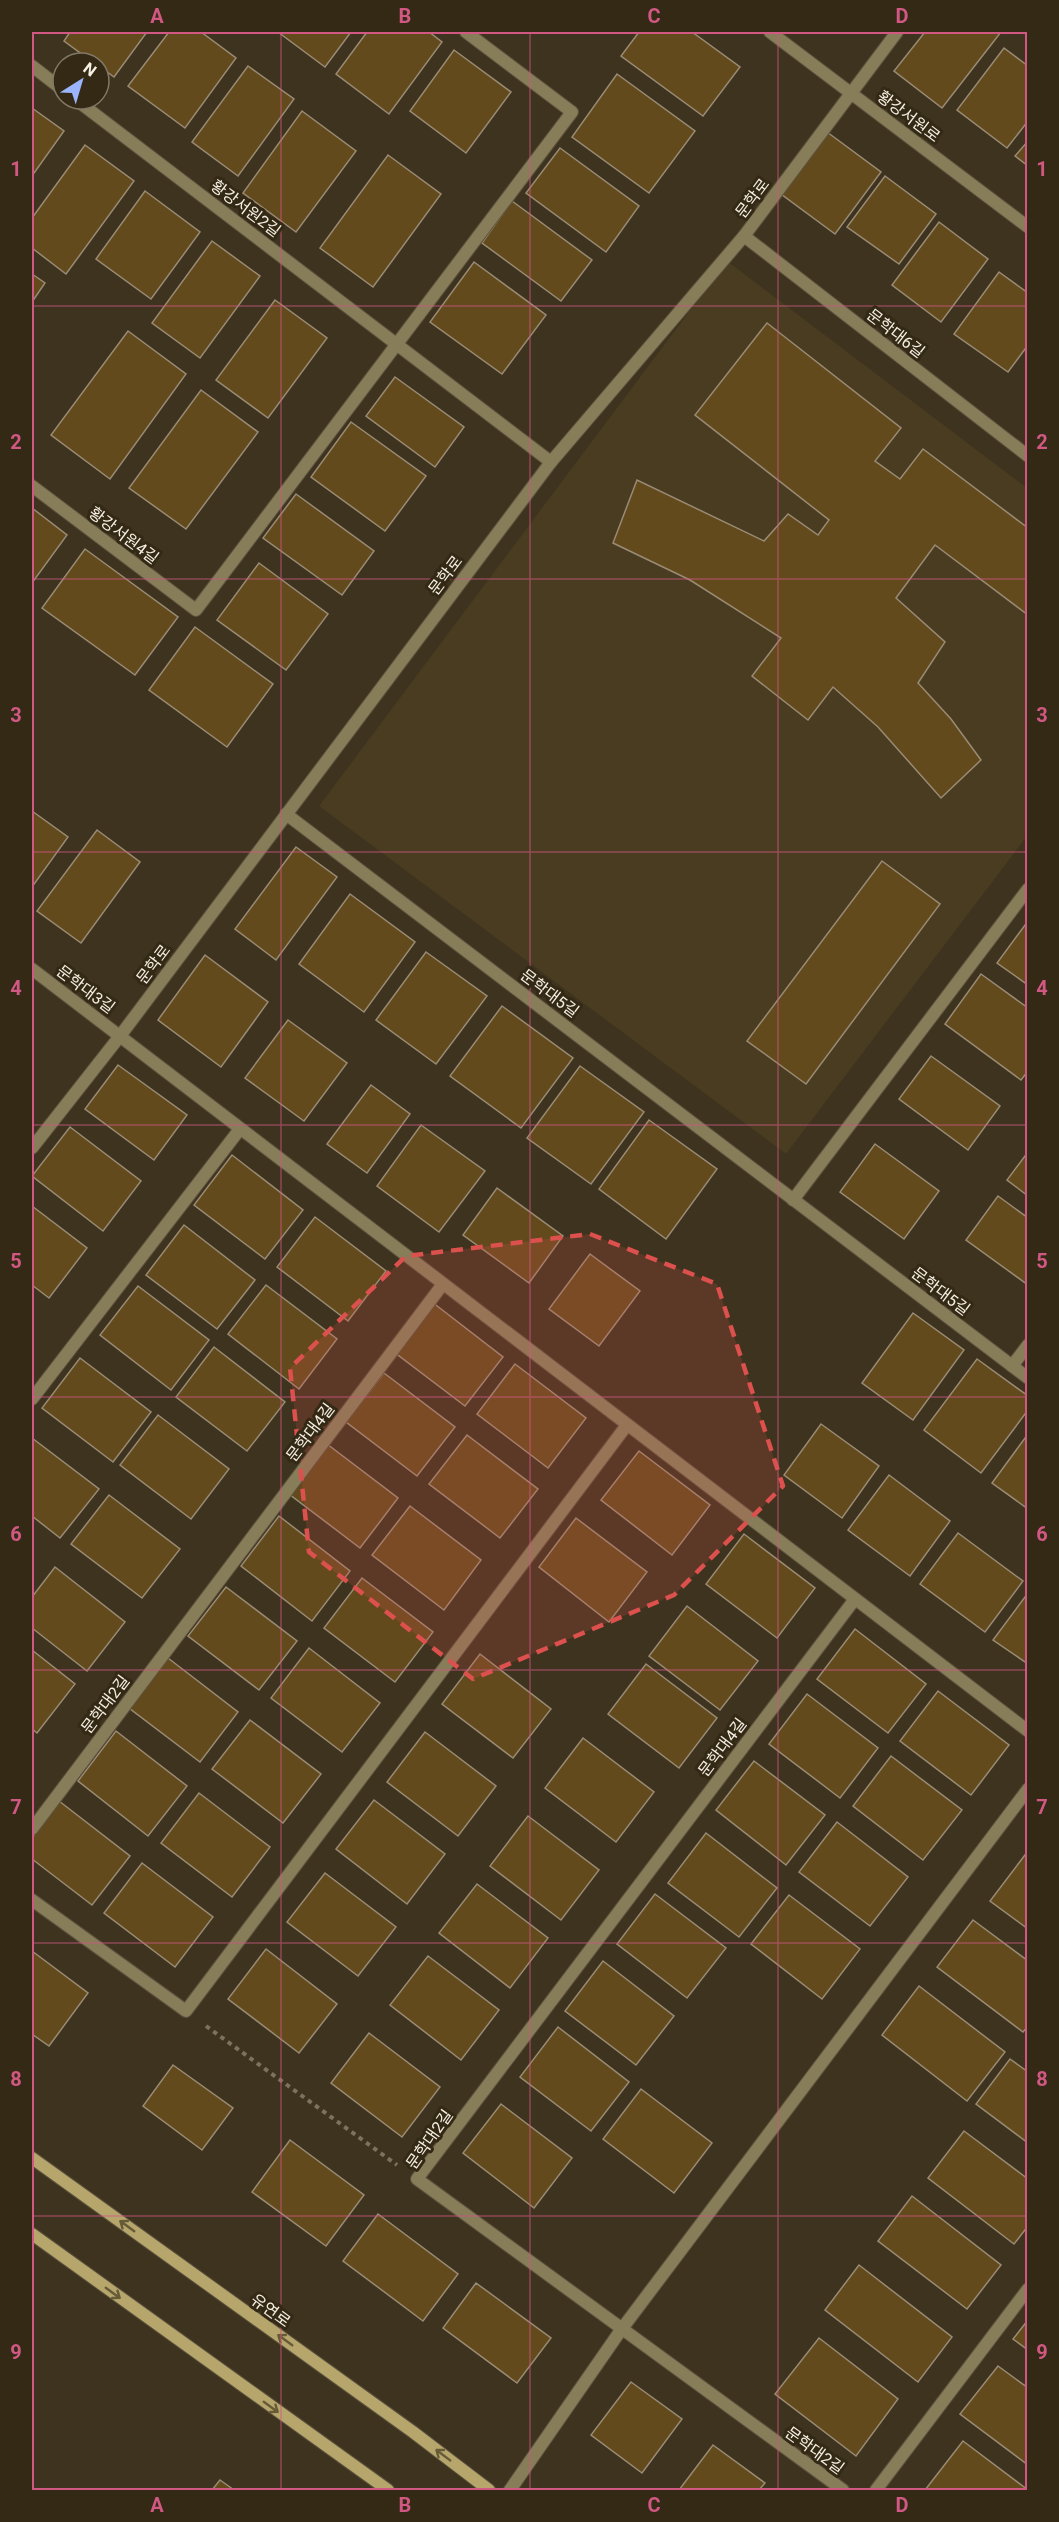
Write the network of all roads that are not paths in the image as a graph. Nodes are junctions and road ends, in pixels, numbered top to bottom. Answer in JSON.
{"nodes":[{"id":1,"x":466,"y":32,"type":"edge"},
{"id":2,"x":770,"y":32,"type":"edge"},
{"id":3,"x":897,"y":32,"type":"edge"},
{"id":4,"x":32,"y":66,"type":"edge"},
{"id":5,"x":51,"y":81,"type":"edge"},
{"id":6,"x":851,"y":92,"type":"junction"},
{"id":7,"x":91,"y":111,"type":"edge"},
{"id":8,"x":1028,"y":227,"type":"edge"},
{"id":9,"x":744,"y":236,"type":"junction"},
{"id":10,"x":397,"y":344,"type":"junction"},
{"id":11,"x":1028,"y":456,"type":"edge"},
{"id":12,"x":551,"y":462,"type":"junction"},
{"id":13,"x":32,"y":486,"type":"edge"},
{"id":14,"x":286,"y":814,"type":"junction"},
{"id":15,"x":1028,"y":889,"type":"edge"},
{"id":16,"x":32,"y":969,"type":"edge"},
{"id":17,"x":120,"y":1036,"type":"junction"},
{"id":18,"x":240,"y":1129,"type":"junction"},
{"id":19,"x":32,"y":1148,"type":"edge"},
{"id":20,"x":793,"y":1200,"type":"junction"},
{"id":21,"x":443,"y":1284,"type":"junction"},
{"id":22,"x":1028,"y":1345,"type":"edge"},
{"id":23,"x":1012,"y":1366,"type":"junction"},
{"id":24,"x":1028,"y":1378,"type":"edge"},
{"id":25,"x":32,"y":1399,"type":"edge"},
{"id":26,"x":627,"y":1425,"type":"junction"},
{"id":27,"x":855,"y":1599,"type":"junction"},
{"id":28,"x":204,"y":1600,"type":"joint"},
{"id":29,"x":1028,"y":1731,"type":"edge"},
{"id":30,"x":1028,"y":1789,"type":"edge"},
{"id":31,"x":32,"y":1829,"type":"edge"},
{"id":32,"x":32,"y":1899,"type":"edge"},
{"id":33,"x":616,"y":1915,"type":"joint"},
{"id":34,"x":32,"y":2158,"type":"edge"},
{"id":35,"x":32,"y":2234,"type":"edge"},
{"id":36,"x":1028,"y":2289,"type":"edge"},
{"id":37,"x":621,"y":2330,"type":"junction"},
{"id":38,"x":388,"y":2490,"type":"edge"},
{"id":39,"x":489,"y":2490,"type":"edge"},
{"id":40,"x":510,"y":2490,"type":"edge"},
{"id":41,"x":843,"y":2490,"type":"edge"},
{"id":42,"x":876,"y":2490,"type":"edge"}],
"edges":[{"from":1,"to":10,"type":"street"},
{"from":2,"to":6,"type":"street","name":"황강서원로"},
{"from":3,"to":6,"type":"street","name":"문학로"},
{"from":4,"to":5,"type":"street"},
{"from":6,"to":8,"type":"street","name":"황강서원로"},
{"from":6,"to":9,"type":"street","name":"문학로"},
{"from":7,"to":10,"type":"street","name":"황강서원2길"},
{"from":9,"to":11,"type":"street","name":"문학대6길"},
{"from":9,"to":12,"type":"street","name":"문학로"},
{"from":10,"to":12,"type":"street","name":"황강서원2길"},
{"from":10,"to":13,"type":"street","name":"황강서원4길"},
{"from":12,"to":14,"type":"street","name":"문학로"},
{"from":14,"to":17,"type":"street","name":"문학로"},
{"from":14,"to":20,"type":"street","name":"문학대5길"},
{"from":15,"to":20,"type":"street"},
{"from":16,"to":17,"type":"street","name":"문학대3길"},
{"from":17,"to":18,"type":"street"},
{"from":17,"to":19,"type":"street","name":"문학로"},
{"from":18,"to":21,"type":"street"},
{"from":18,"to":25,"type":"street"},
{"from":20,"to":23,"type":"street","name":"문학대5길"},
{"from":21,"to":26,"type":"street"},
{"from":21,"to":28,"type":"street","name":"문학대4길"},
{"from":22,"to":23,"type":"street"},
{"from":23,"to":24,"type":"street","name":"문학대5길"},
{"from":26,"to":27,"type":"street"},
{"from":26,"to":32,"type":"street"},
{"from":27,"to":29,"type":"street"},
{"from":27,"to":33,"type":"street","name":"문학대4길"},
{"from":28,"to":31,"type":"street","name":"문학대2길"},
{"from":30,"to":37,"type":"street"},
{"from":33,"to":37,"type":"street","name":"문학대2길"},
{"from":39,"to":34,"type":"street","name":"유연로","one_way":true},
{"from":35,"to":38,"type":"street","one_way":true},
{"from":36,"to":42,"type":"street"},
{"from":37,"to":40,"type":"street"},
{"from":37,"to":41,"type":"street","name":"문학대2길"}]}
